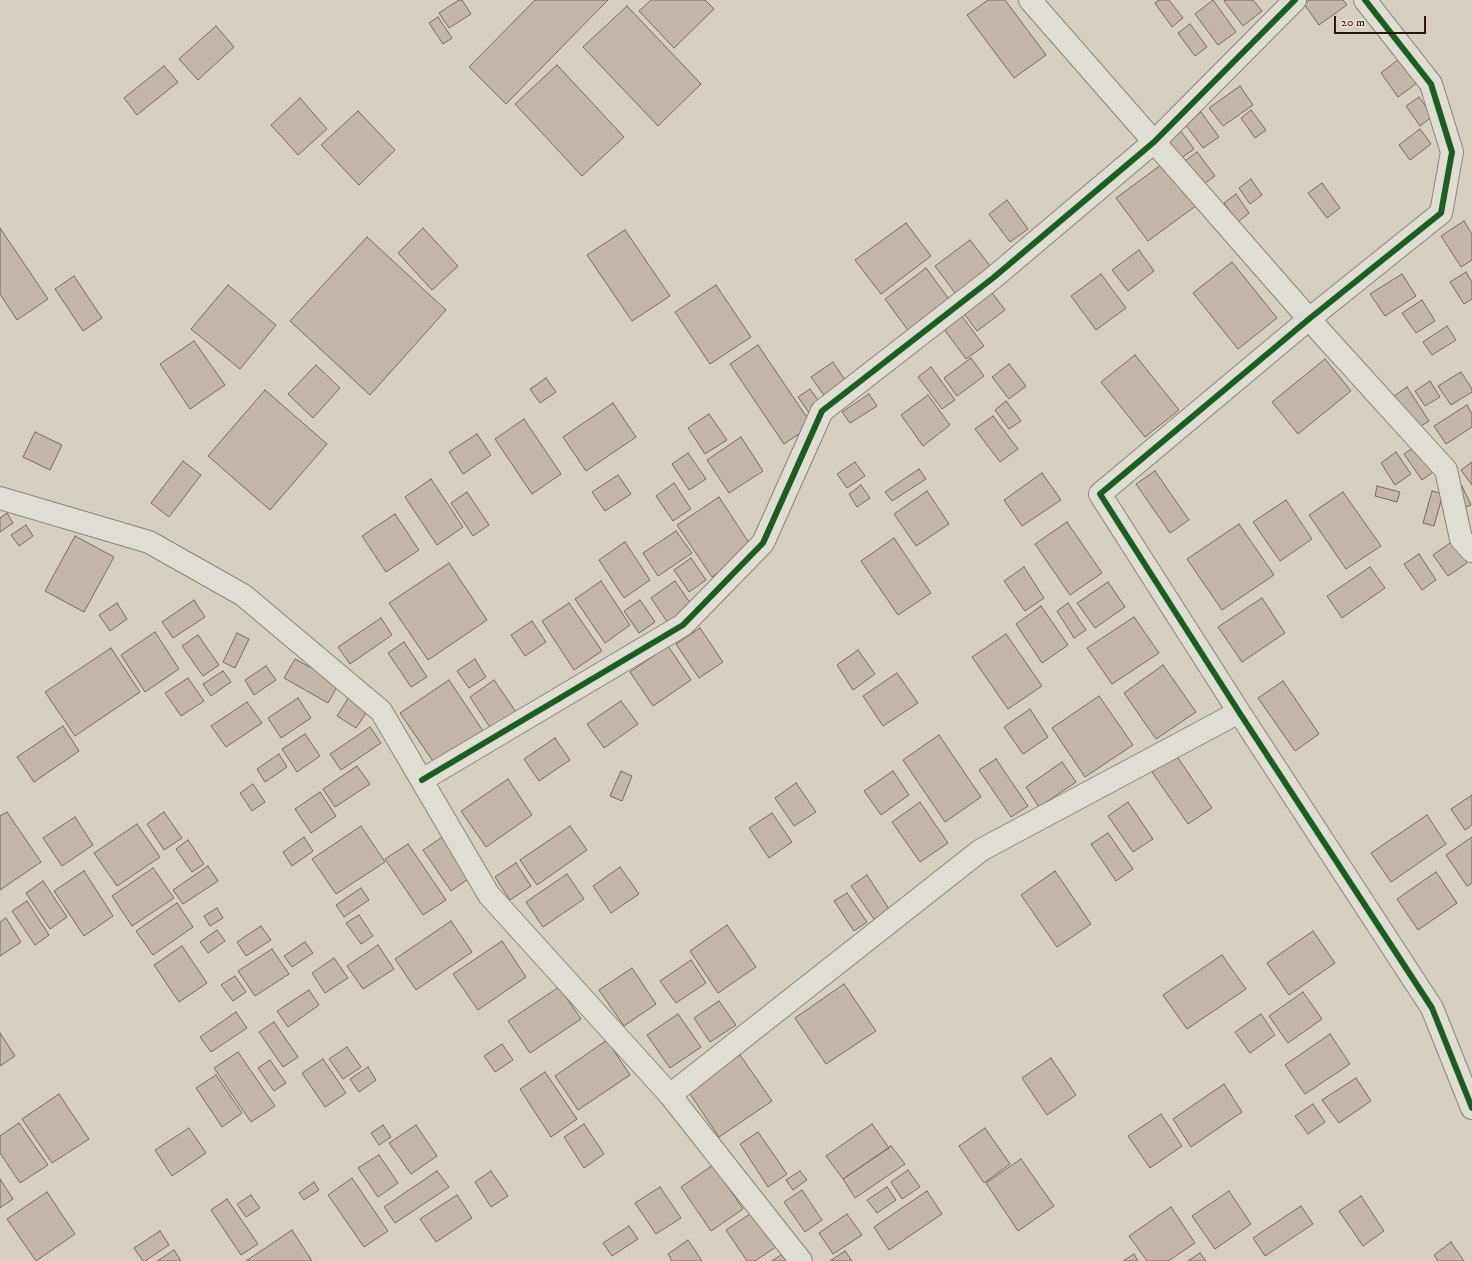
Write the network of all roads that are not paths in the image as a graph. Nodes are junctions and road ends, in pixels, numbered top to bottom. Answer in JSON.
{"nodes":[{"id":1,"x":1030,"y":0,"type":"edge"},
{"id":2,"x":1295,"y":0,"type":"edge"},
{"id":3,"x":1366,"y":0,"type":"edge"},
{"id":4,"x":1154,"y":142,"type":"junction"},
{"id":5,"x":1309,"y":320,"type":"junction"},
{"id":6,"x":0,"y":498,"type":"edge"},
{"id":7,"x":1472,"y":551,"type":"edge"},
{"id":8,"x":1239,"y":712,"type":"junction"},
{"id":9,"x":422,"y":780,"type":"junction"},
{"id":10,"x":670,"y":1095,"type":"junction"},
{"id":11,"x":1472,"y":1108,"type":"edge"},
{"id":12,"x":801,"y":1261,"type":"edge"}],
"edges":[{"from":1,"to":4,"type":"street"},
{"from":2,"to":4,"type":"street"},
{"from":3,"to":5,"type":"street"},
{"from":4,"to":5,"type":"street"},
{"from":4,"to":9,"type":"street"},
{"from":5,"to":7,"type":"street"},
{"from":5,"to":8,"type":"street"},
{"from":6,"to":9,"type":"street"},
{"from":8,"to":10,"type":"street"},
{"from":8,"to":11,"type":"street"},
{"from":9,"to":10,"type":"street"},
{"from":10,"to":12,"type":"street"}]}
